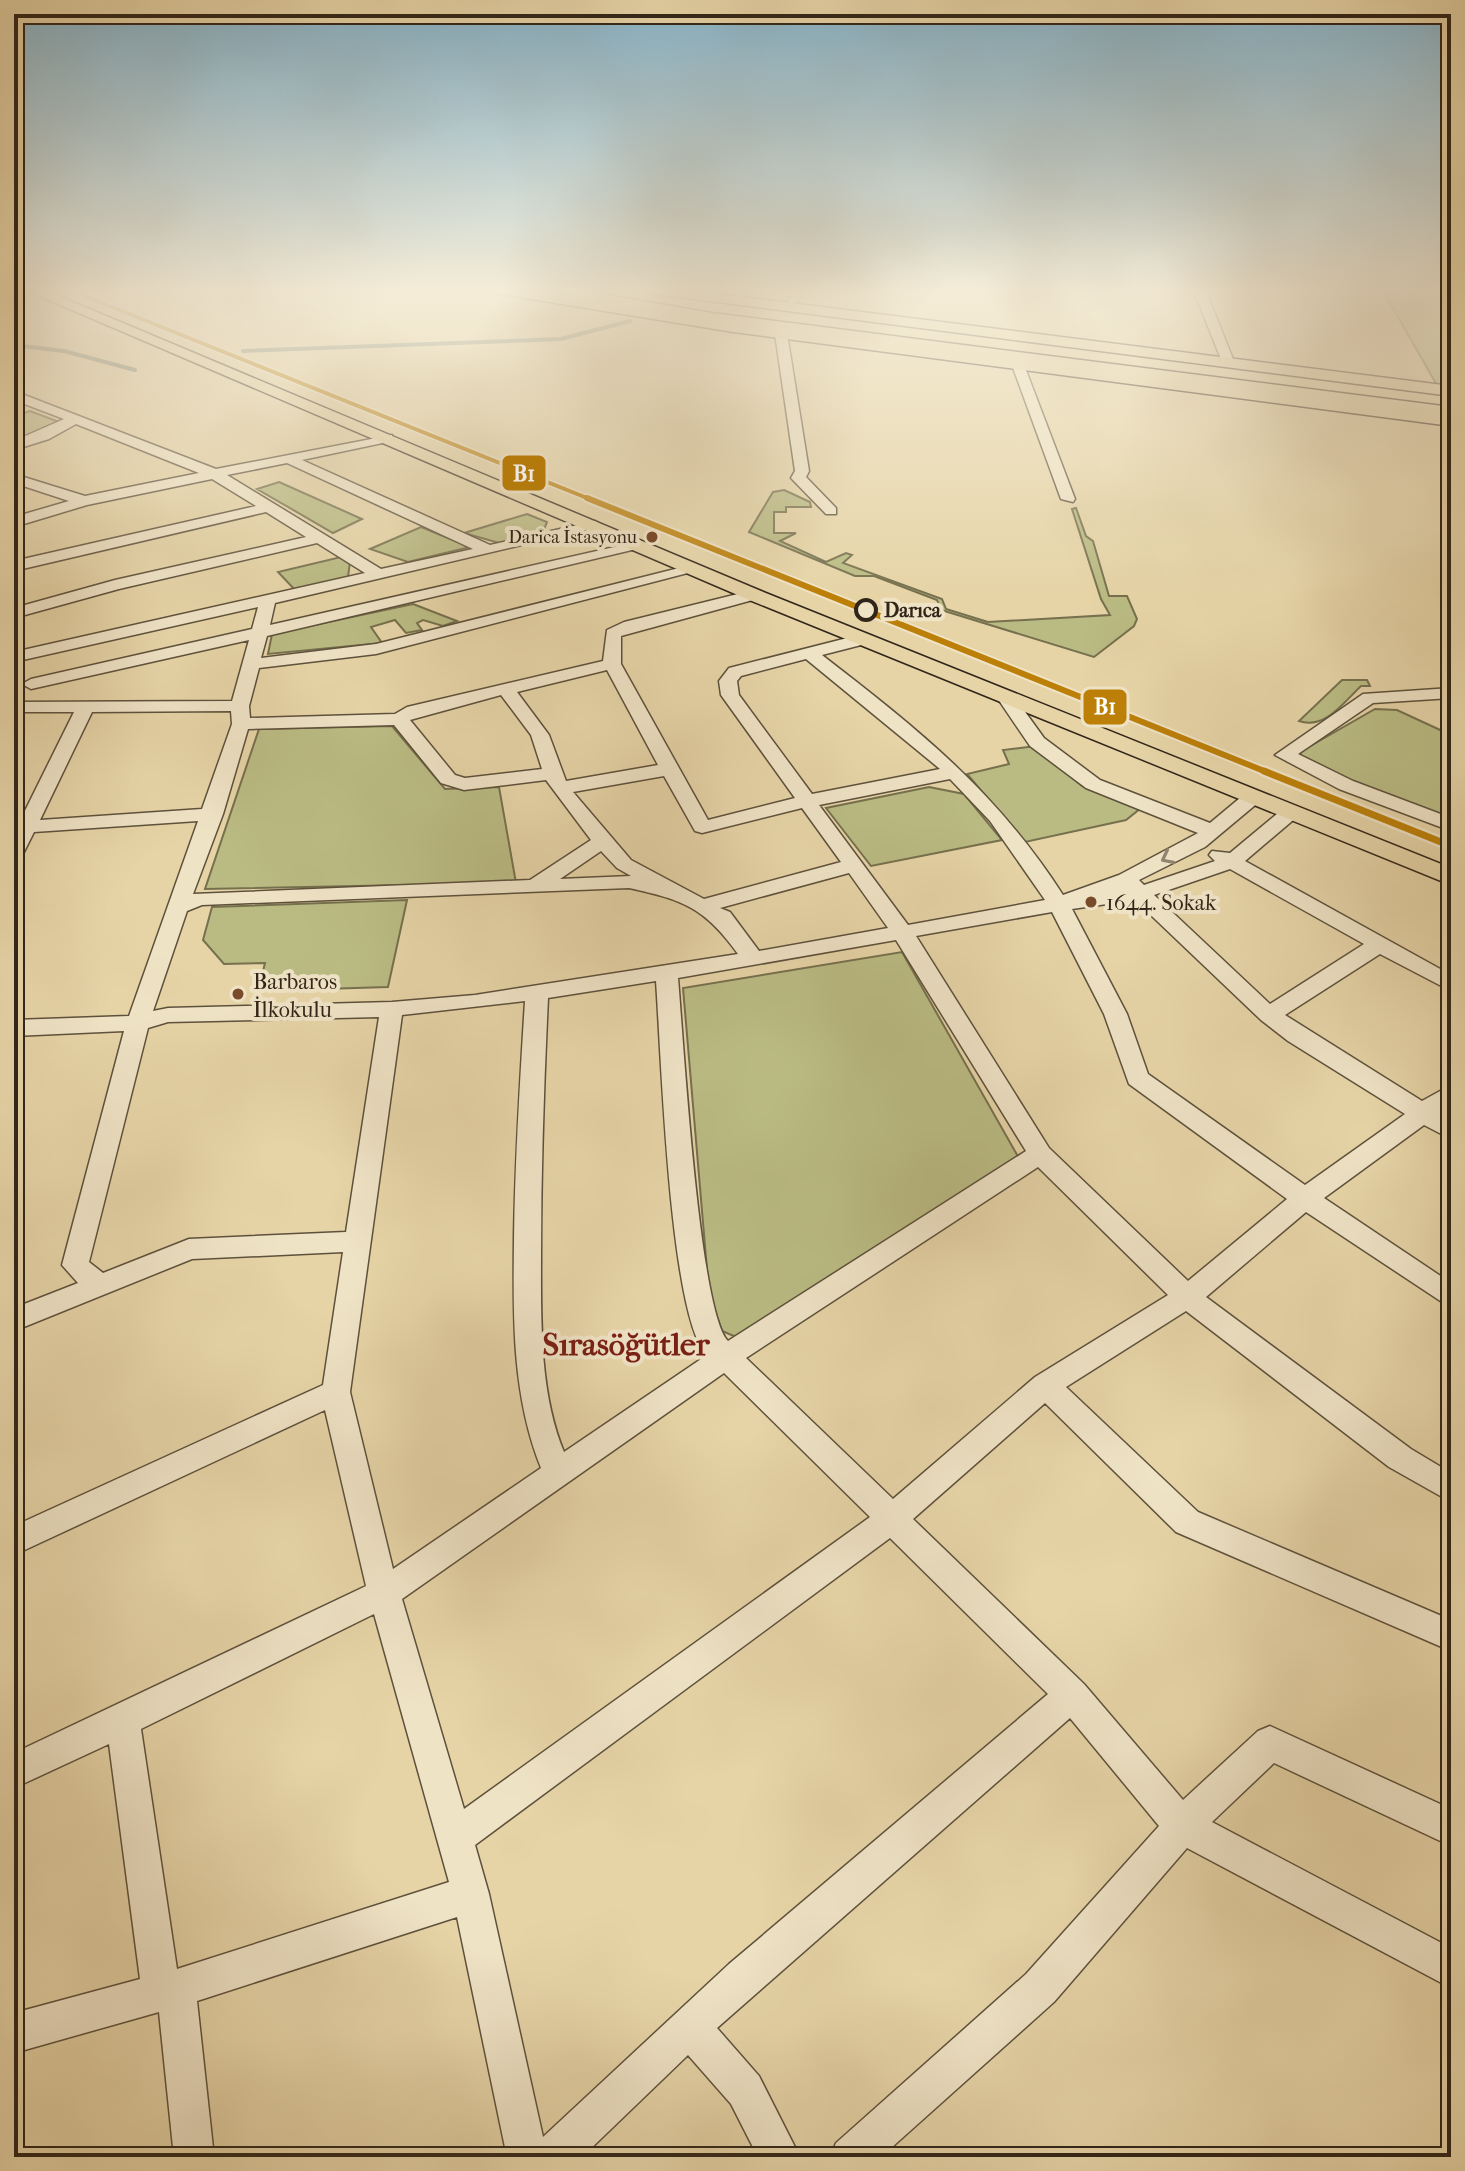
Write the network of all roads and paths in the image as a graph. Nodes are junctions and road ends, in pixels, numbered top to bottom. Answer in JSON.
{"nodes":[{"id":1,"x":273,"y":390,"type":"edge"},
{"id":2,"x":790,"y":390,"type":"edge"},
{"id":3,"x":1027,"y":390,"type":"edge"},
{"id":4,"x":1214,"y":390,"type":"edge"},
{"id":5,"x":1275,"y":390,"type":"edge"},
{"id":6,"x":1375,"y":390,"type":"edge"},
{"id":7,"x":14,"y":395,"type":"edge"},
{"id":8,"x":1451,"y":400,"type":"edge"},
{"id":9,"x":39,"y":405,"type":"junction"},
{"id":10,"x":14,"y":413,"type":"edge"},
{"id":11,"x":1451,"y":413,"type":"edge"},
{"id":12,"x":75,"y":419,"type":"junction"},
{"id":13,"x":1451,"y":421,"type":"edge"},
{"id":14,"x":387,"y":438,"type":"junction"},
{"id":15,"x":14,"y":446,"type":"edge"},
{"id":16,"x":287,"y":458,"type":"junction"},
{"id":17,"x":215,"y":474,"type":"junction"},
{"id":18,"x":14,"y":478,"type":"edge"},
{"id":19,"x":1068,"y":499,"type":"dead end"},
{"id":20,"x":84,"y":501,"type":"junction"},
{"id":21,"x":269,"y":507,"type":"junction"},
{"id":22,"x":831,"y":511,"type":"dead end"},
{"id":23,"x":14,"y":522,"type":"edge"},
{"id":24,"x":595,"y":526,"type":"junction"},
{"id":25,"x":320,"y":538,"type":"junction"},
{"id":26,"x":641,"y":546,"type":"junction"},
{"id":27,"x":488,"y":550,"type":"junction"},
{"id":28,"x":14,"y":566,"type":"edge"},
{"id":29,"x":695,"y":569,"type":"junction"},
{"id":30,"x":379,"y":575,"type":"junction"},
{"id":31,"x":754,"y":595,"type":"junction"},
{"id":32,"x":268,"y":600,"type":"junction"},
{"id":33,"x":14,"y":613,"type":"edge"},
{"id":34,"x":260,"y":631,"type":"junction"},
{"id":35,"x":863,"y":639,"type":"junction"},
{"id":36,"x":809,"y":653,"type":"junction"},
{"id":37,"x":15,"y":655,"type":"edge"},
{"id":38,"x":251,"y":664,"type":"junction"},
{"id":39,"x":612,"y":664,"type":"junction"},
{"id":40,"x":31,"y":684,"type":"junction"},
{"id":41,"x":505,"y":688,"type":"junction"},
{"id":42,"x":1451,"y":693,"type":"edge"},
{"id":43,"x":1007,"y":699,"type":"junction"},
{"id":44,"x":86,"y":706,"type":"junction"},
{"id":45,"x":23,"y":707,"type":"edge"},
{"id":46,"x":241,"y":715,"type":"junction"},
{"id":47,"x":399,"y":719,"type":"junction"},
{"id":48,"x":669,"y":769,"type":"junction"},
{"id":49,"x":954,"y":772,"type":"junction"},
{"id":50,"x":557,"y":781,"type":"junction"},
{"id":51,"x":1253,"y":797,"type":"junction"},
{"id":52,"x":808,"y":801,"type":"junction"},
{"id":53,"x":1291,"y":812,"type":"junction"},
{"id":54,"x":213,"y":814,"type":"junction"},
{"id":55,"x":1451,"y":825,"type":"edge"},
{"id":56,"x":27,"y":827,"type":"junction"},
{"id":57,"x":1205,"y":837,"type":"junction"},
{"id":58,"x":603,"y":841,"type":"junction"},
{"id":59,"x":14,"y":854,"type":"edge"},
{"id":60,"x":1232,"y":862,"type":"junction"},
{"id":61,"x":855,"y":865,"type":"junction"},
{"id":62,"x":1451,"y":877,"type":"edge"},
{"id":63,"x":1133,"y":886,"type":"junction"},
{"id":64,"x":532,"y":888,"type":"junction"},
{"id":65,"x":677,"y":892,"type":"junction"},
{"id":66,"x":1060,"y":904,"type":"junction"},
{"id":67,"x":180,"y":906,"type":"junction"},
{"id":68,"x":702,"y":906,"type":"junction"},
{"id":69,"x":902,"y":932,"type":"junction"},
{"id":70,"x":1378,"y":945,"type":"junction"},
{"id":71,"x":753,"y":959,"type":"junction"},
{"id":72,"x":666,"y":972,"type":"junction"},
{"id":73,"x":1451,"y":984,"type":"edge"},
{"id":74,"x":537,"y":993,"type":"junction"},
{"id":75,"x":392,"y":1009,"type":"junction"},
{"id":76,"x":1269,"y":1015,"type":"junction"},
{"id":77,"x":138,"y":1023,"type":"junction"},
{"id":78,"x":14,"y":1028,"type":"edge"},
{"id":79,"x":1451,"y":1093,"type":"edge"},
{"id":80,"x":1421,"y":1111,"type":"junction"},
{"id":81,"x":1451,"y":1130,"type":"edge"},
{"id":82,"x":1040,"y":1154,"type":"junction"},
{"id":83,"x":1305,"y":1198,"type":"junction"},
{"id":84,"x":358,"y":1241,"type":"junction"},
{"id":85,"x":99,"y":1285,"type":"junction"},
{"id":86,"x":1187,"y":1297,"type":"junction"},
{"id":87,"x":1451,"y":1297,"type":"edge"},
{"id":88,"x":14,"y":1320,"type":"edge"},
{"id":89,"x":726,"y":1357,"type":"junction"},
{"id":90,"x":1045,"y":1385,"type":"junction"},
{"id":91,"x":336,"y":1392,"type":"junction"},
{"id":92,"x":558,"y":1473,"type":"junction"},
{"id":93,"x":1451,"y":1489,"type":"edge"},
{"id":94,"x":892,"y":1519,"type":"junction"},
{"id":95,"x":14,"y":1541,"type":"edge"},
{"id":96,"x":384,"y":1593,"type":"junction"},
{"id":97,"x":1451,"y":1636,"type":"edge"},
{"id":98,"x":1072,"y":1695,"type":"junction"},
{"id":99,"x":123,"y":1720,"type":"junction"},
{"id":100,"x":14,"y":1771,"type":"edge"},
{"id":101,"x":1182,"y":1826,"type":"junction"},
{"id":102,"x":1451,"y":1828,"type":"edge"},
{"id":103,"x":455,"y":1838,"type":"junction"},
{"id":104,"x":471,"y":1894,"type":"junction"},
{"id":105,"x":1451,"y":1969,"type":"edge"},
{"id":106,"x":169,"y":1990,"type":"junction"},
{"id":107,"x":689,"y":2026,"type":"junction"},
{"id":108,"x":14,"y":2033,"type":"edge"},
{"id":109,"x":194,"y":2157,"type":"edge"},
{"id":110,"x":527,"y":2157,"type":"edge"},
{"id":111,"x":552,"y":2157,"type":"edge"},
{"id":112,"x":780,"y":2157,"type":"edge"},
{"id":113,"x":850,"y":2157,"type":"edge"}],
"edges":[{"from":1,"to":14,"type":"main road"},
{"from":2,"to":22,"type":"street"},
{"from":3,"to":19,"type":"street"},
{"from":4,"to":13,"type":"main road"},
{"from":5,"to":11,"type":"highway"},
{"from":6,"to":8,"type":"highway"},
{"from":7,"to":9,"type":"street"},
{"from":9,"to":10,"type":"street"},
{"from":9,"to":12,"type":"street"},
{"from":12,"to":15,"type":"street"},
{"from":12,"to":17,"type":"street"},
{"from":14,"to":16,"type":"street"},
{"from":14,"to":24,"type":"main road"},
{"from":16,"to":17,"type":"street"},
{"from":16,"to":27,"type":"street"},
{"from":17,"to":20,"type":"street"},
{"from":17,"to":21,"type":"street"},
{"from":18,"to":20,"type":"street"},
{"from":20,"to":23,"type":"street"},
{"from":21,"to":25,"type":"street"},
{"from":21,"to":28,"type":"street"},
{"from":24,"to":26,"type":"main road"},
{"from":24,"to":27,"type":"street"},
{"from":25,"to":30,"type":"street"},
{"from":25,"to":33,"type":"street"},
{"from":26,"to":29,"type":"main road"},
{"from":26,"to":34,"type":"street"},
{"from":27,"to":30,"type":"street"},
{"from":29,"to":31,"type":"main road"},
{"from":29,"to":38,"type":"street"},
{"from":30,"to":32,"type":"street"},
{"from":31,"to":35,"type":"main road"},
{"from":31,"to":39,"type":"street"},
{"from":32,"to":34,"type":"street"},
{"from":32,"to":37,"type":"street"},
{"from":34,"to":38,"type":"street"},
{"from":34,"to":40,"type":"street"},
{"from":35,"to":36,"type":"street"},
{"from":35,"to":43,"type":"main road"},
{"from":36,"to":49,"type":"street"},
{"from":36,"to":52,"type":"street"},
{"from":37,"to":40,"type":"street"},
{"from":38,"to":46,"type":"street"},
{"from":39,"to":41,"type":"street"},
{"from":39,"to":48,"type":"street"},
{"from":40,"to":45,"type":"street"},
{"from":41,"to":47,"type":"street"},
{"from":41,"to":50,"type":"street"},
{"from":42,"to":55,"type":"street"},
{"from":43,"to":51,"type":"main road"},
{"from":43,"to":57,"type":"street"},
{"from":44,"to":45,"type":"street"},
{"from":44,"to":46,"type":"street"},
{"from":44,"to":56,"type":"street"},
{"from":46,"to":47,"type":"street"},
{"from":46,"to":54,"type":"street"},
{"from":47,"to":50,"type":"street"},
{"from":48,"to":50,"type":"street"},
{"from":48,"to":52,"type":"street"},
{"from":49,"to":52,"type":"street"},
{"from":49,"to":66,"type":"street"},
{"from":50,"to":58,"type":"street"},
{"from":51,"to":53,"type":"main road"},
{"from":51,"to":57,"type":"street"},
{"from":52,"to":61,"type":"street"},
{"from":53,"to":60,"type":"street"},
{"from":53,"to":62,"type":"main road"},
{"from":54,"to":56,"type":"street"},
{"from":54,"to":67,"type":"street"},
{"from":56,"to":59,"type":"street"},
{"from":57,"to":60,"type":"street"},
{"from":57,"to":63,"type":"street","one_way":true},
{"from":58,"to":64,"type":"street"},
{"from":58,"to":65,"type":"street"},
{"from":60,"to":63,"type":"street"},
{"from":60,"to":70,"type":"street"},
{"from":61,"to":68,"type":"street"},
{"from":61,"to":69,"type":"street"},
{"from":63,"to":66,"type":"street"},
{"from":63,"to":76,"type":"street"},
{"from":64,"to":65,"type":"street"},
{"from":64,"to":67,"type":"street"},
{"from":65,"to":68,"type":"street"},
{"from":66,"to":69,"type":"street"},
{"from":66,"to":83,"type":"street"},
{"from":67,"to":77,"type":"street"},
{"from":68,"to":71,"type":"street"},
{"from":69,"to":71,"type":"street"},
{"from":69,"to":82,"type":"street"},
{"from":70,"to":73,"type":"street"},
{"from":70,"to":76,"type":"street"},
{"from":71,"to":72,"type":"street"},
{"from":72,"to":74,"type":"street"},
{"from":72,"to":89,"type":"street"},
{"from":74,"to":75,"type":"street"},
{"from":74,"to":92,"type":"street"},
{"from":75,"to":77,"type":"street"},
{"from":75,"to":84,"type":"street"},
{"from":76,"to":80,"type":"street"},
{"from":77,"to":78,"type":"street"},
{"from":77,"to":85,"type":"street"},
{"from":79,"to":80,"type":"street"},
{"from":80,"to":81,"type":"street"},
{"from":80,"to":83,"type":"street"},
{"from":82,"to":86,"type":"street"},
{"from":82,"to":89,"type":"street"},
{"from":83,"to":86,"type":"street"},
{"from":83,"to":87,"type":"street"},
{"from":84,"to":85,"type":"street"},
{"from":84,"to":91,"type":"street"},
{"from":85,"to":88,"type":"street"},
{"from":86,"to":90,"type":"street"},
{"from":86,"to":93,"type":"street"},
{"from":89,"to":92,"type":"street"},
{"from":89,"to":94,"type":"street"},
{"from":90,"to":94,"type":"street"},
{"from":90,"to":97,"type":"street"},
{"from":91,"to":95,"type":"street"},
{"from":91,"to":96,"type":"street"},
{"from":92,"to":96,"type":"street"},
{"from":94,"to":98,"type":"street"},
{"from":94,"to":103,"type":"street"},
{"from":96,"to":99,"type":"street"},
{"from":96,"to":103,"type":"street"},
{"from":98,"to":101,"type":"street"},
{"from":98,"to":107,"type":"street"},
{"from":99,"to":100,"type":"street"},
{"from":99,"to":106,"type":"street"},
{"from":101,"to":102,"type":"street"},
{"from":101,"to":105,"type":"street"},
{"from":101,"to":113,"type":"street"},
{"from":103,"to":104,"type":"street"},
{"from":104,"to":106,"type":"street"},
{"from":104,"to":110,"type":"street"},
{"from":106,"to":108,"type":"street"},
{"from":106,"to":109,"type":"street"},
{"from":107,"to":111,"type":"street"},
{"from":107,"to":112,"type":"street"}]}
